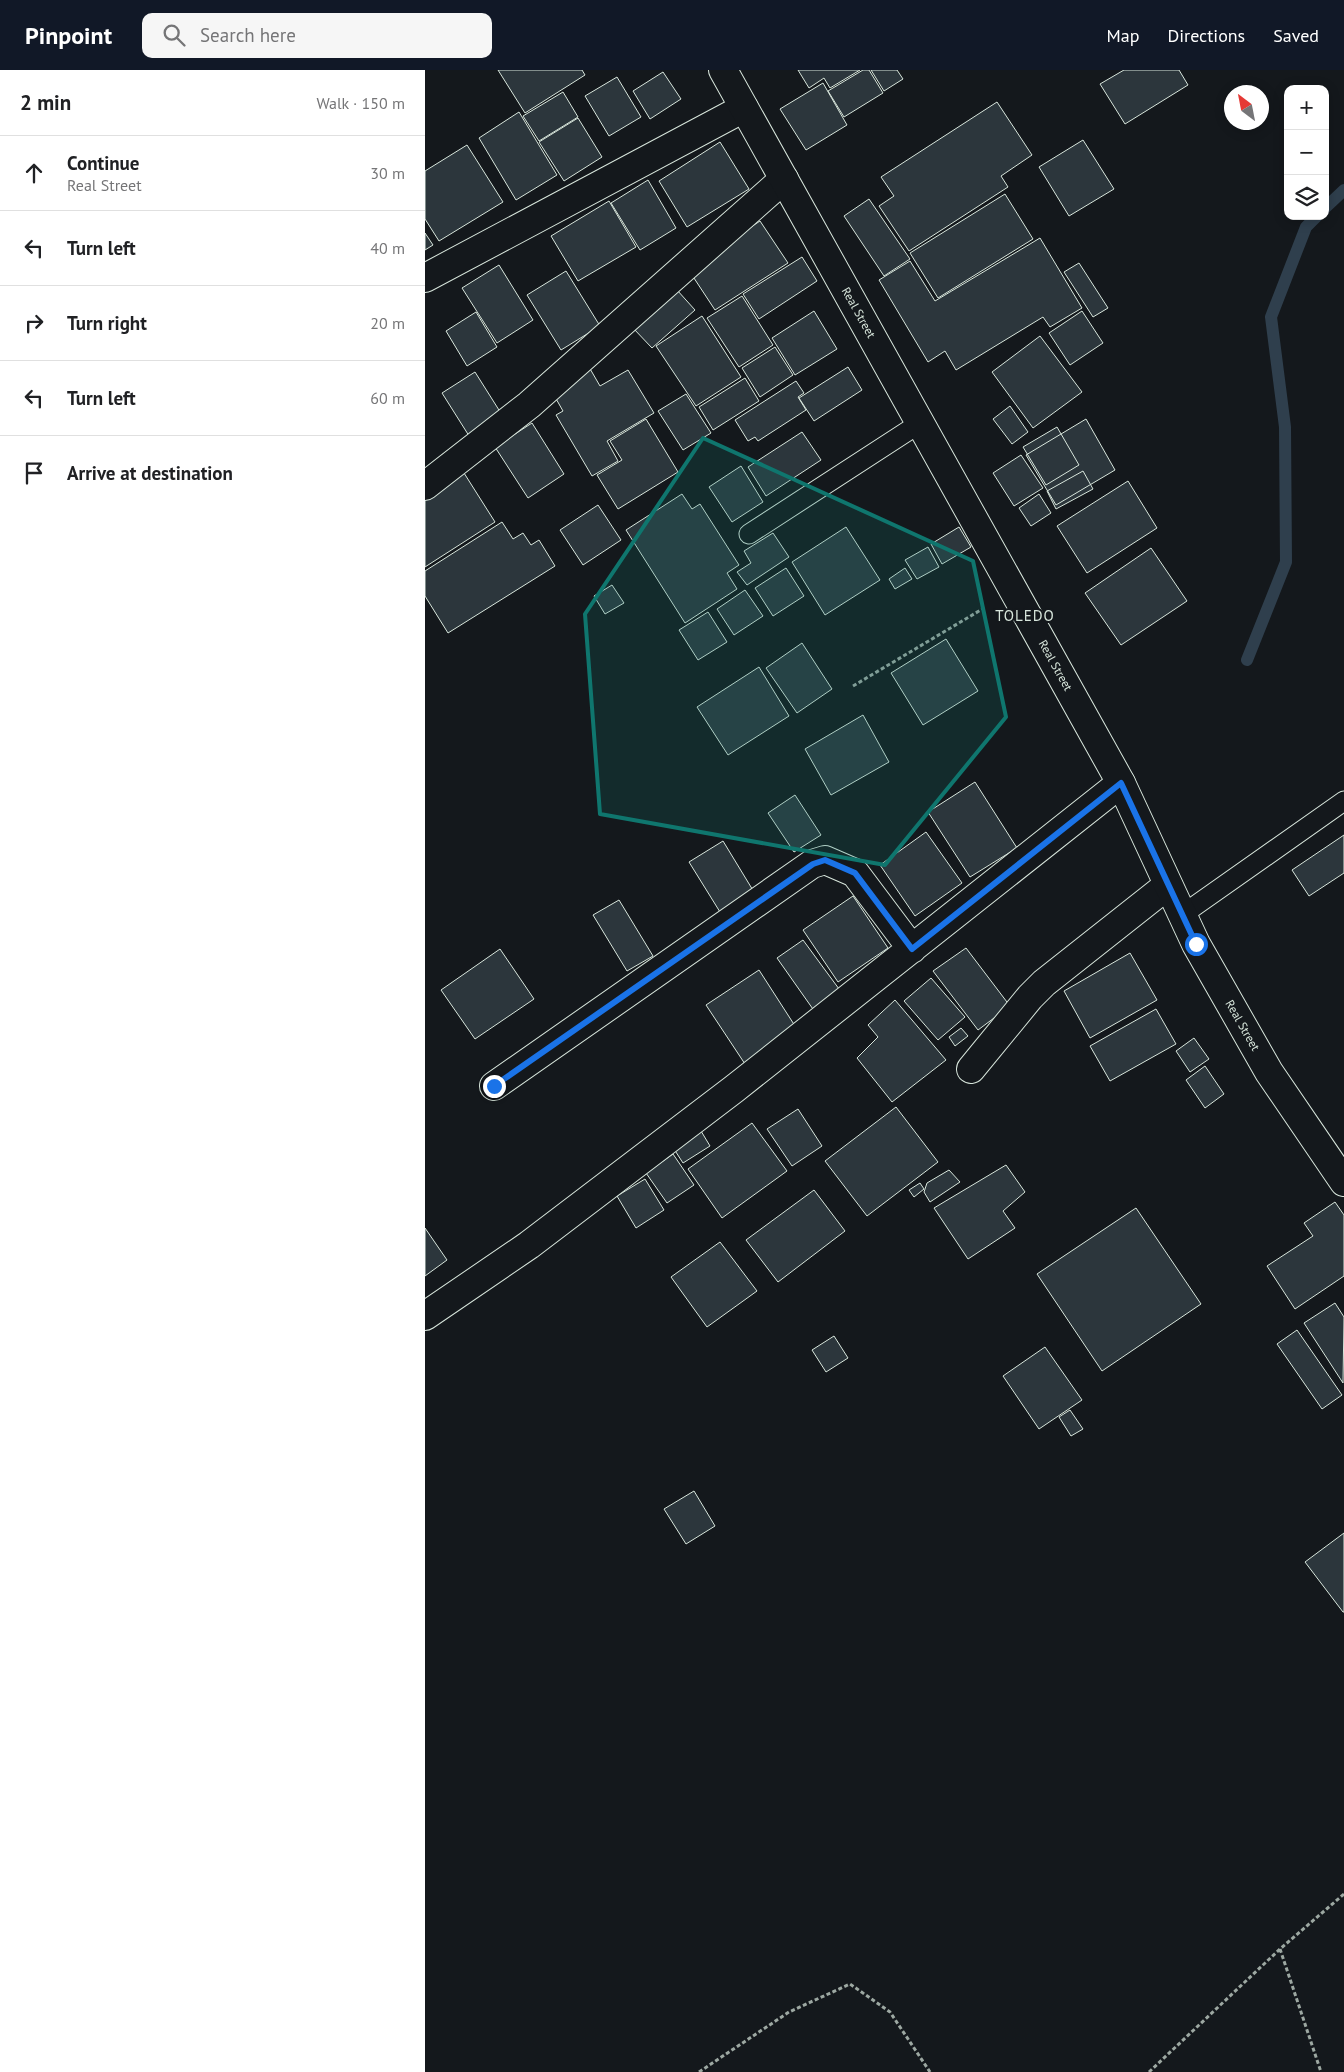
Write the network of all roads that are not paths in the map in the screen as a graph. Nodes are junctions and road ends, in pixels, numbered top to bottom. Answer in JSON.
{"nodes":[{"id":1,"x":723,"y":70,"type":"edge"},
{"id":2,"x":744,"y":108,"type":"junction"},
{"id":3,"x":783,"y":179,"type":"junction"},
{"id":4,"x":425,"y":278,"type":"edge"},
{"id":5,"x":920,"y":423,"type":"junction"},
{"id":6,"x":425,"y":486,"type":"edge"},
{"id":7,"x":749,"y":534,"type":"dead end"},
{"id":8,"x":1121,"y":783,"type":"junction"},
{"id":9,"x":1344,"y":801,"type":"edge"},
{"id":10,"x":1168,"y":885,"type":"junction"},
{"id":11,"x":1183,"y":915,"type":"junction"},
{"id":12,"x":912,"y":949,"type":"junction"},
{"id":13,"x":971,"y":1070,"type":"dead end"},
{"id":14,"x":494,"y":1086,"type":"dead end"},
{"id":15,"x":1344,"y":1182,"type":"edge"},
{"id":16,"x":425,"y":1316,"type":"edge"}],
"edges":[{"from":1,"to":2,"type":"street","name":"Real Street"},
{"from":2,"to":3,"type":"street","name":"Real Street"},
{"from":2,"to":4,"type":"street"},
{"from":3,"to":5,"type":"street","name":"Real Street"},
{"from":3,"to":6,"type":"street"},
{"from":5,"to":7,"type":"lane"},
{"from":5,"to":8,"type":"street","name":"Real Street"},
{"from":8,"to":10,"type":"street","name":"Real Street"},
{"from":8,"to":12,"type":"street"},
{"from":9,"to":11,"type":"lane"},
{"from":10,"to":11,"type":"street","name":"Real Street"},
{"from":10,"to":13,"type":"street"},
{"from":11,"to":15,"type":"street","name":"Real Street"},
{"from":12,"to":14,"type":"street"},
{"from":12,"to":16,"type":"street"}]}
